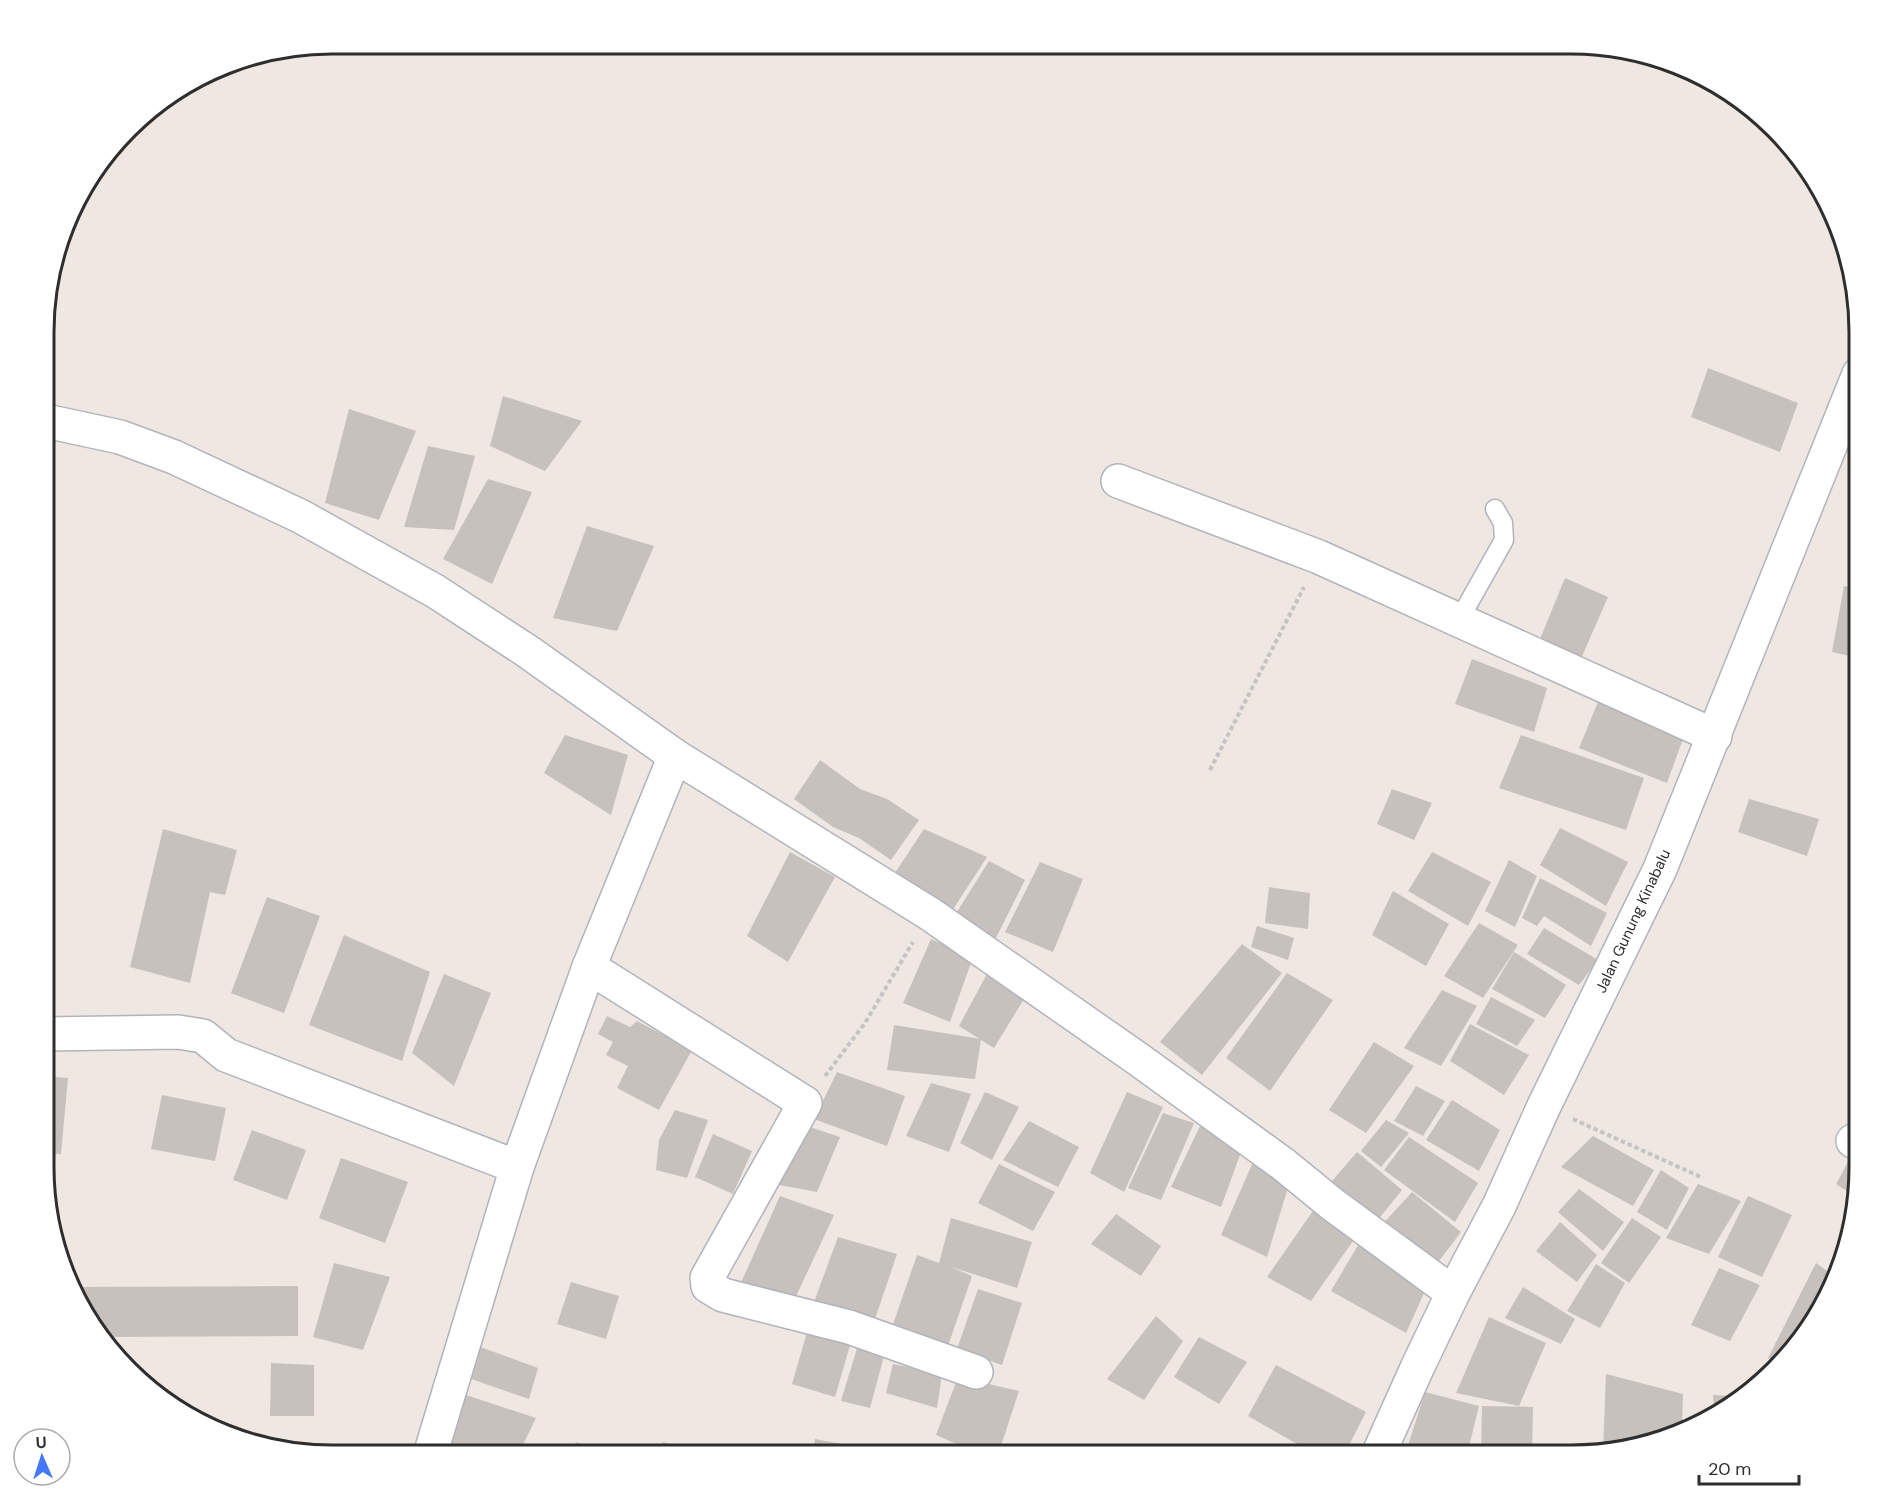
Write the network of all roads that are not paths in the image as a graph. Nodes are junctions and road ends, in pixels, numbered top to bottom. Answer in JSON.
{"nodes":[{"id":1,"x":1849,"y":399,"type":"edge"},
{"id":2,"x":54,"y":424,"type":"edge"},
{"id":3,"x":1119,"y":480,"type":"dead end"},
{"id":4,"x":1496,"y":509,"type":"dead end"},
{"id":5,"x":1459,"y":620,"type":"junction"},
{"id":6,"x":1715,"y":736,"type":"junction"},
{"id":7,"x":675,"y":756,"type":"junction"},
{"id":8,"x":589,"y":967,"type":"junction"},
{"id":9,"x":54,"y":1034,"type":"edge"},
{"id":10,"x":517,"y":1167,"type":"junction"},
{"id":11,"x":1453,"y":1293,"type":"junction"},
{"id":12,"x":976,"y":1372,"type":"dead end"},
{"id":13,"x":433,"y":1445,"type":"edge"},
{"id":14,"x":1382,"y":1445,"type":"edge"}],
"edges":[{"from":1,"to":6,"type":"street","name":"Jalan Gunung Kinabalu"},
{"from":2,"to":7,"type":"street"},
{"from":3,"to":5,"type":"street"},
{"from":4,"to":5,"type":"lane"},
{"from":5,"to":6,"type":"street"},
{"from":6,"to":11,"type":"street","name":"Jalan Gunung Kinabalu"},
{"from":7,"to":8,"type":"street"},
{"from":7,"to":11,"type":"street"},
{"from":8,"to":10,"type":"street"},
{"from":8,"to":12,"type":"street"},
{"from":9,"to":10,"type":"street"},
{"from":10,"to":13,"type":"street"},
{"from":11,"to":14,"type":"street","name":"Jalan Gunung Kinabalu"}]}
